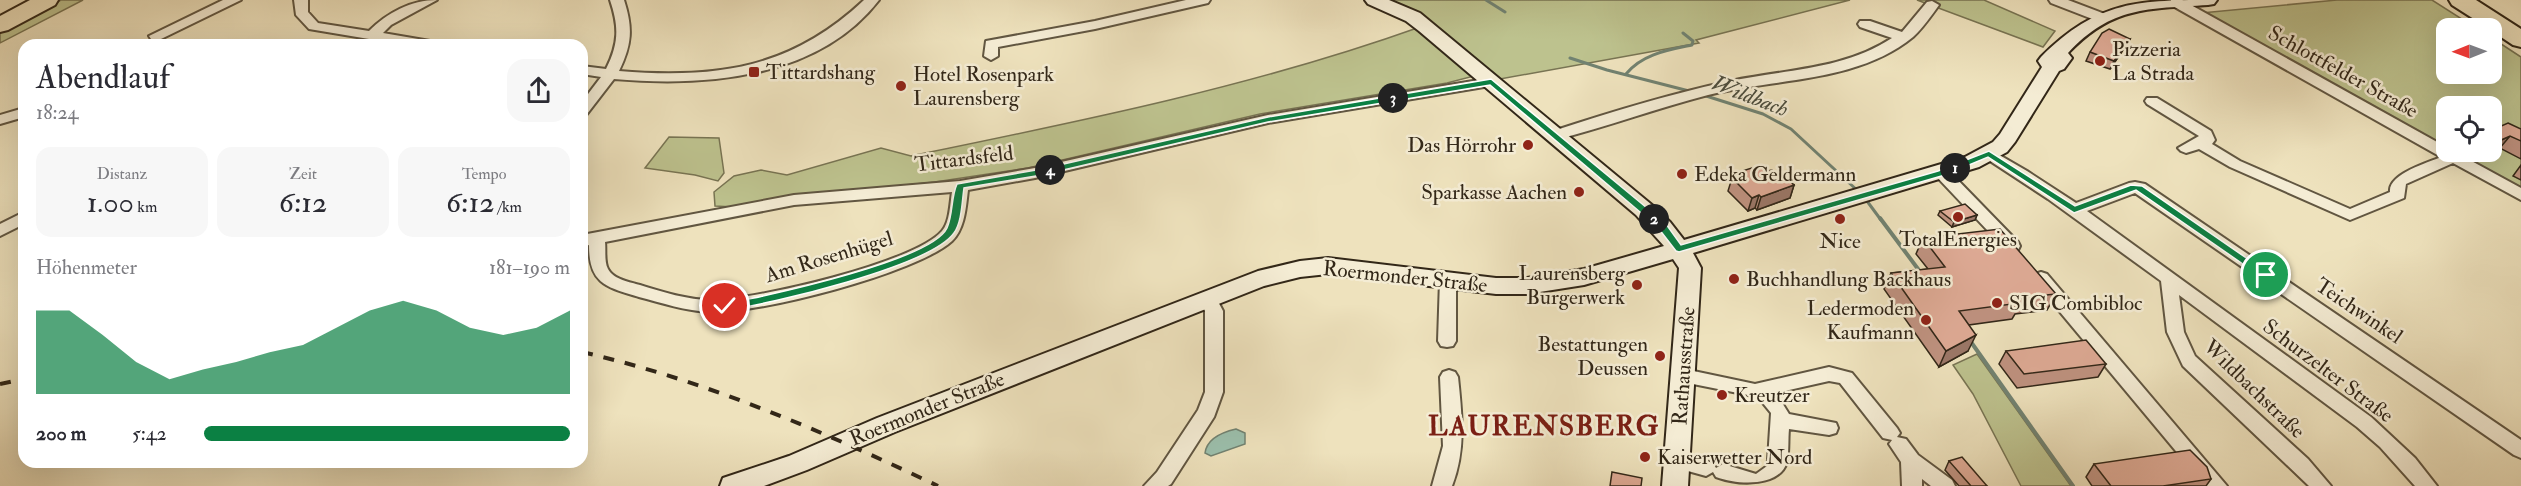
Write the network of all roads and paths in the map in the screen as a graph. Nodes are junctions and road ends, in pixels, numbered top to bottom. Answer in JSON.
{"nodes":[{"id":1,"x":25,"y":0,"type":"edge"},
{"id":2,"x":47,"y":0,"type":"edge"},
{"id":3,"x":234,"y":0,"type":"edge"},
{"id":4,"x":301,"y":0,"type":"edge"},
{"id":5,"x":430,"y":0,"type":"edge"},
{"id":6,"x":617,"y":0,"type":"edge"},
{"id":7,"x":872,"y":0,"type":"edge"},
{"id":8,"x":1203,"y":0,"type":"edge"},
{"id":9,"x":1374,"y":0,"type":"edge"},
{"id":10,"x":2056,"y":0,"type":"edge"},
{"id":11,"x":2208,"y":0,"type":"edge"},
{"id":12,"x":2442,"y":0,"type":"edge"},
{"id":13,"x":2176,"y":2,"type":"junction"},
{"id":14,"x":1932,"y":5,"type":"dead end"},
{"id":15,"x":0,"y":13,"type":"edge"},
{"id":16,"x":2100,"y":16,"type":"junction"},
{"id":17,"x":2477,"y":18,"type":"edge"},
{"id":18,"x":1865,"y":24,"type":"dead end"},
{"id":19,"x":0,"y":25,"type":"edge"},
{"id":20,"x":2502,"y":30,"type":"edge"},
{"id":21,"x":156,"y":36,"type":"dead end"},
{"id":22,"x":372,"y":36,"type":"junction"},
{"id":23,"x":1903,"y":37,"type":"junction"},
{"id":24,"x":2502,"y":37,"type":"edge"},
{"id":25,"x":391,"y":39,"type":"edge"},
{"id":26,"x":2521,"y":40,"type":"edge"},
{"id":27,"x":2521,"y":52,"type":"edge"},
{"id":28,"x":992,"y":56,"type":"dead end"},
{"id":29,"x":588,"y":71,"type":"edge"},
{"id":30,"x":611,"y":75,"type":"junction"},
{"id":31,"x":1491,"y":82,"type":"junction"},
{"id":32,"x":2152,"y":101,"type":"dead end"},
{"id":33,"x":588,"y":104,"type":"edge"},
{"id":34,"x":18,"y":114,"type":"edge"},
{"id":35,"x":0,"y":120,"type":"edge"},
{"id":36,"x":1556,"y":135,"type":"junction"},
{"id":37,"x":2436,"y":149,"type":"edge"},
{"id":38,"x":1989,"y":154,"type":"junction"},
{"id":39,"x":2443,"y":162,"type":"edge"},
{"id":40,"x":2459,"y":162,"type":"edge"},
{"id":41,"x":1942,"y":173,"type":"junction"},
{"id":42,"x":960,"y":186,"type":"junction"},
{"id":43,"x":2521,"y":195,"type":"edge"},
{"id":44,"x":2074,"y":210,"type":"junction"},
{"id":45,"x":18,"y":220,"type":"edge"},
{"id":46,"x":0,"y":231,"type":"edge"},
{"id":47,"x":590,"y":240,"type":"edge"},
{"id":48,"x":1679,"y":249,"type":"junction"},
{"id":49,"x":1448,"y":280,"type":"junction"},
{"id":50,"x":2169,"y":280,"type":"junction"},
{"id":51,"x":1208,"y":298,"type":"junction"},
{"id":52,"x":1447,"y":341,"type":"dead end"},
{"id":53,"x":1684,"y":376,"type":"junction"},
{"id":54,"x":1449,"y":377,"type":"dead end"},
{"id":55,"x":1763,"y":390,"type":"junction"},
{"id":56,"x":1780,"y":420,"type":"junction"},
{"id":57,"x":1829,"y":428,"type":"dead end"},
{"id":58,"x":1900,"y":445,"type":"junction"},
{"id":59,"x":2521,"y":450,"type":"edge"},
{"id":60,"x":1676,"y":474,"type":"edge"},
{"id":61,"x":1165,"y":483,"type":"edge"},
{"id":62,"x":1758,"y":485,"type":"edge"},
{"id":63,"x":733,"y":486,"type":"edge"},
{"id":64,"x":1442,"y":486,"type":"edge"},
{"id":65,"x":1912,"y":486,"type":"edge"},
{"id":66,"x":1945,"y":486,"type":"edge"},
{"id":67,"x":2217,"y":486,"type":"edge"},
{"id":68,"x":2321,"y":486,"type":"edge"},
{"id":69,"x":2427,"y":486,"type":"edge"}],
"edges":[{"from":1,"to":15,"type":"highway"},
{"from":2,"to":19,"type":"highway"},
{"from":3,"to":21,"type":"street"},
{"from":4,"to":22,"type":"street"},
{"from":5,"to":22,"type":"street"},
{"from":6,"to":30,"type":"street"},
{"from":7,"to":30,"type":"street"},
{"from":8,"to":28,"type":"street"},
{"from":9,"to":31,"type":"main road","name":"Rathausstraße"},
{"from":10,"to":16,"type":"street"},
{"from":11,"to":13,"type":"main road","name":"Roermonder Straße"},
{"from":12,"to":17,"type":"highway"},
{"from":13,"to":16,"type":"main road","name":"Roermonder Straße"},
{"from":13,"to":37,"type":"street","name":"Schlottfelder Straße"},
{"from":14,"to":23,"type":"street"},
{"from":16,"to":38,"type":"main road","name":"Roermonder Straße"},
{"from":18,"to":23,"type":"street"},
{"from":20,"to":26,"type":"highway"},
{"from":22,"to":25,"type":"street"},
{"from":23,"to":36,"type":"street"},
{"from":24,"to":27,"type":"highway"},
{"from":29,"to":30,"type":"street"},
{"from":30,"to":33,"type":"street"},
{"from":31,"to":36,"type":"main road","name":"Rathausstraße"},
{"from":31,"to":42,"type":"street","name":"Tittardsfeld"},
{"from":32,"to":39,"type":"street"},
{"from":34,"to":35,"type":"street"},
{"from":36,"to":48,"type":"main road","name":"Rathausstraße"},
{"from":38,"to":41,"type":"main road","name":"Roermonder Straße"},
{"from":38,"to":44,"type":"street","name":"Schurzelter Straße"},
{"from":40,"to":43,"type":"street","name":"Schlottfelder Straße"},
{"from":41,"to":48,"type":"main road","name":"Roermonder Straße"},
{"from":41,"to":67,"type":"street"},
{"from":42,"to":47,"type":"street","name":"Tittardsfeld"},
{"from":42,"to":47,"type":"street","name":"Am Rosenhügel"},
{"from":44,"to":50,"type":"street","name":"Schurzelter Straße"},
{"from":44,"to":59,"type":"street","name":"Teichwinkel"},
{"from":45,"to":46,"type":"street"},
{"from":48,"to":49,"type":"main road","name":"Roermonder Straße"},
{"from":48,"to":53,"type":"main road","name":"Rathausstraße"},
{"from":49,"to":51,"type":"main road","name":"Roermonder Straße"},
{"from":49,"to":52,"type":"street"},
{"from":50,"to":68,"type":"street","name":"Wildbachstraße"},
{"from":50,"to":69,"type":"street","name":"Schurzelter Straße"},
{"from":51,"to":61,"type":"street"},
{"from":51,"to":63,"type":"main road","name":"Roermonder Straße"},
{"from":53,"to":55,"type":"street"},
{"from":53,"to":60,"type":"main road","name":"Rathausstraße"},
{"from":54,"to":64,"type":"street"},
{"from":55,"to":56,"type":"street"},
{"from":55,"to":58,"type":"street"},
{"from":56,"to":57,"type":"street"},
{"from":56,"to":62,"type":"street"},
{"from":58,"to":65,"type":"street"},
{"from":58,"to":66,"type":"street"},
{"from":60,"to":62,"type":"street"}]}
